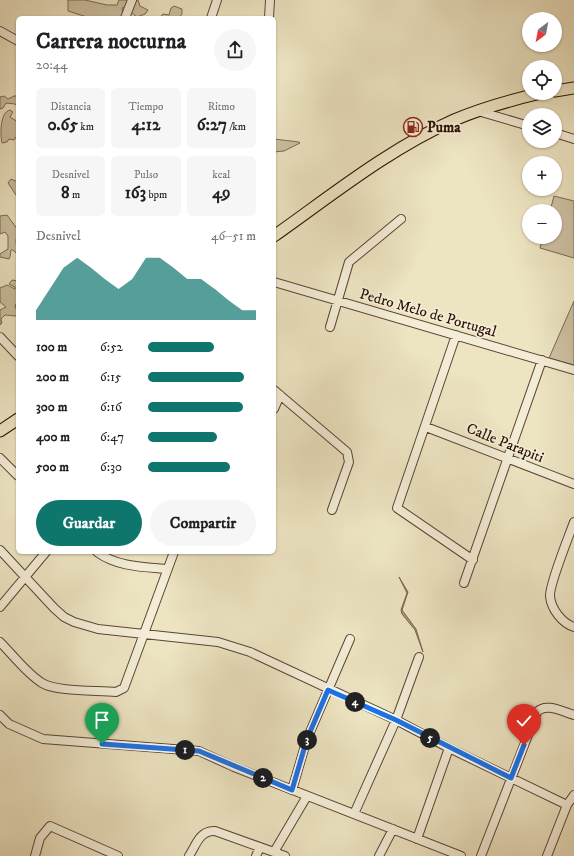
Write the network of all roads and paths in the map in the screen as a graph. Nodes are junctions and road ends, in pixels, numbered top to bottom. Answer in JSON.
{"nodes":[{"id":1,"x":132,"y":0,"type":"edge"},
{"id":2,"x":217,"y":0,"type":"edge"},
{"id":3,"x":270,"y":0,"type":"edge"},
{"id":4,"x":126,"y":16,"type":"edge"},
{"id":5,"x":212,"y":16,"type":"edge"},
{"id":6,"x":269,"y":16,"type":"edge"},
{"id":7,"x":0,"y":31,"type":"edge"},
{"id":8,"x":16,"y":41,"type":"edge"},
{"id":9,"x":574,"y":88,"type":"edge"},
{"id":10,"x":562,"y":89,"type":"edge"},
{"id":11,"x":522,"y":97,"type":"edge"},
{"id":12,"x":478,"y":110,"type":"junction"},
{"id":13,"x":522,"y":124,"type":"edge"},
{"id":14,"x":562,"y":135,"type":"edge"},
{"id":15,"x":574,"y":139,"type":"edge"},
{"id":16,"x":401,"y":219,"type":"dead end"},
{"id":17,"x":276,"y":235,"type":"edge"},
{"id":18,"x":276,"y":283,"type":"edge"},
{"id":19,"x":338,"y":301,"type":"junction"},
{"id":20,"x":330,"y":327,"type":"dead end"},
{"id":21,"x":456,"y":335,"type":"junction"},
{"id":22,"x":0,"y":337,"type":"edge"},
{"id":23,"x":16,"y":354,"type":"edge"},
{"id":24,"x":542,"y":360,"type":"junction"},
{"id":25,"x":574,"y":370,"type":"edge"},
{"id":26,"x":277,"y":392,"type":"edge"},
{"id":27,"x":16,"y":419,"type":"edge"},
{"id":28,"x":426,"y":427,"type":"junction"},
{"id":29,"x":0,"y":431,"type":"edge"},
{"id":30,"x":0,"y":458,"type":"edge"},
{"id":31,"x":508,"y":459,"type":"junction"},
{"id":32,"x":16,"y":474,"type":"edge"},
{"id":33,"x":574,"y":484,"type":"edge"},
{"id":34,"x":332,"y":510,"type":"dead end"},
{"id":35,"x":574,"y":522,"type":"edge"},
{"id":36,"x":0,"y":550,"type":"edge"},
{"id":37,"x":44,"y":554,"type":"edge"},
{"id":38,"x":100,"y":554,"type":"edge"},
{"id":39,"x":173,"y":554,"type":"edge"},
{"id":40,"x":473,"y":560,"type":"junction"},
{"id":41,"x":167,"y":570,"type":"junction"},
{"id":42,"x":25,"y":576,"type":"junction"},
{"id":43,"x":464,"y":583,"type":"dead end"},
{"id":44,"x":0,"y":607,"type":"edge"},
{"id":45,"x":574,"y":627,"type":"edge"},
{"id":46,"x":144,"y":634,"type":"junction"},
{"id":47,"x":350,"y":639,"type":"dead end"},
{"id":48,"x":0,"y":642,"type":"edge"},
{"id":49,"x":420,"y":657,"type":"dead end"},
{"id":50,"x":328,"y":690,"type":"junction"},
{"id":51,"x":0,"y":715,"type":"edge"},
{"id":52,"x":574,"y":715,"type":"edge"},
{"id":53,"x":396,"y":720,"type":"junction"},
{"id":54,"x":449,"y":748,"type":"junction"},
{"id":55,"x":511,"y":778,"type":"junction"},
{"id":56,"x":292,"y":790,"type":"junction"},
{"id":57,"x":574,"y":795,"type":"edge"},
{"id":58,"x":308,"y":796,"type":"junction"},
{"id":59,"x":567,"y":805,"type":"junction"},
{"id":60,"x":354,"y":814,"type":"junction"},
{"id":61,"x":393,"y":829,"type":"junction"},
{"id":62,"x":417,"y":839,"type":"junction"},
{"id":63,"x":260,"y":847,"type":"junction"},
{"id":64,"x":274,"y":852,"type":"junction"},
{"id":65,"x":35,"y":856,"type":"edge"},
{"id":66,"x":118,"y":856,"type":"edge"},
{"id":67,"x":189,"y":856,"type":"edge"},
{"id":68,"x":256,"y":856,"type":"edge"},
{"id":69,"x":285,"y":856,"type":"edge"},
{"id":70,"x":379,"y":856,"type":"edge"},
{"id":71,"x":460,"y":856,"type":"edge"},
{"id":72,"x":481,"y":856,"type":"edge"},
{"id":73,"x":547,"y":856,"type":"edge"}],
"edges":[{"from":1,"to":4,"type":"street"},
{"from":2,"to":5,"type":"street"},
{"from":3,"to":6,"type":"street"},
{"from":7,"to":8,"type":"street"},
{"from":9,"to":10,"type":"highway"},
{"from":11,"to":12,"type":"highway"},
{"from":12,"to":13,"type":"street"},
{"from":12,"to":17,"type":"highway"},
{"from":14,"to":15,"type":"street"},
{"from":16,"to":19,"type":"street"},
{"from":18,"to":19,"type":"street","name":"Pedro Melo de Portugal"},
{"from":19,"to":20,"type":"street"},
{"from":19,"to":21,"type":"street","name":"Pedro Melo de Portugal"},
{"from":21,"to":24,"type":"street","name":"Pedro Melo de Portugal"},
{"from":21,"to":28,"type":"street"},
{"from":22,"to":23,"type":"street"},
{"from":24,"to":25,"type":"street","name":"Pedro Melo de Portugal"},
{"from":24,"to":31,"type":"street"},
{"from":26,"to":34,"type":"street"},
{"from":27,"to":29,"type":"highway"},
{"from":28,"to":31,"type":"street","name":"Calle Parapiti"},
{"from":28,"to":40,"type":"street"},
{"from":30,"to":32,"type":"street"},
{"from":31,"to":33,"type":"street","name":"Calle Parapiti"},
{"from":31,"to":40,"type":"street"},
{"from":35,"to":45,"type":"street"},
{"from":36,"to":42,"type":"street"},
{"from":37,"to":42,"type":"street"},
{"from":38,"to":41,"type":"street"},
{"from":39,"to":41,"type":"street"},
{"from":40,"to":43,"type":"street"},
{"from":41,"to":46,"type":"street"},
{"from":42,"to":44,"type":"street"},
{"from":42,"to":46,"type":"street"},
{"from":46,"to":48,"type":"street"},
{"from":46,"to":50,"type":"street"},
{"from":47,"to":50,"type":"street"},
{"from":49,"to":53,"type":"street"},
{"from":50,"to":53,"type":"street"},
{"from":50,"to":56,"type":"street"},
{"from":51,"to":56,"type":"street"},
{"from":52,"to":55,"type":"street"},
{"from":53,"to":54,"type":"street"},
{"from":53,"to":60,"type":"street"},
{"from":54,"to":55,"type":"street"},
{"from":54,"to":62,"type":"street"},
{"from":55,"to":59,"type":"street"},
{"from":55,"to":72,"type":"street"},
{"from":56,"to":58,"type":"street"},
{"from":57,"to":59,"type":"street"},
{"from":58,"to":60,"type":"street"},
{"from":58,"to":64,"type":"street"},
{"from":59,"to":73,"type":"street"},
{"from":60,"to":61,"type":"street"},
{"from":61,"to":62,"type":"street"},
{"from":61,"to":70,"type":"street"},
{"from":62,"to":71,"type":"street"},
{"from":63,"to":64,"type":"street"},
{"from":63,"to":67,"type":"street"},
{"from":63,"to":68,"type":"street"},
{"from":64,"to":69,"type":"street"},
{"from":65,"to":66,"type":"street"}]}
